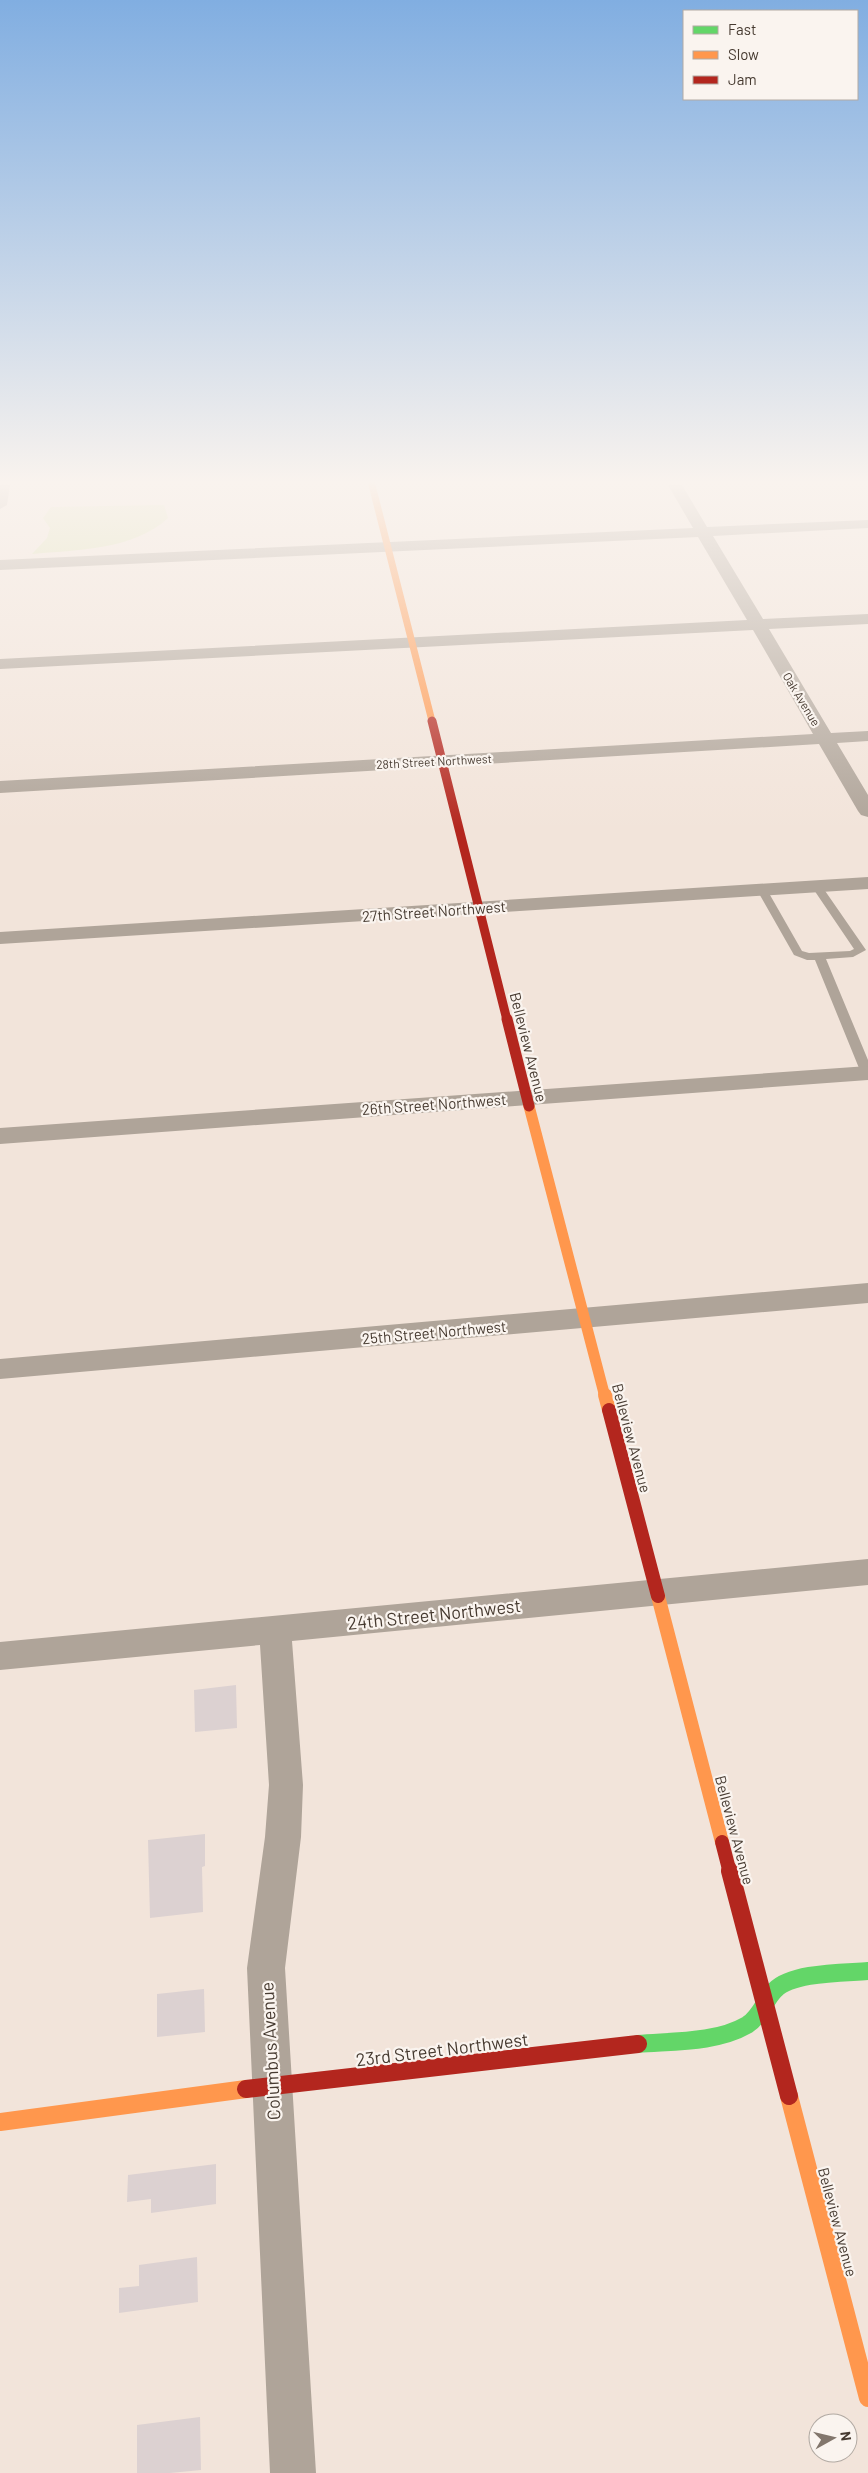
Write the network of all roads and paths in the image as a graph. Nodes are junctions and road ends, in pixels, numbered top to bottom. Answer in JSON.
{"nodes":[{"id":1,"x":400,"y":600,"type":"edge"},
{"id":2,"x":742,"y":600,"type":"edge"},
{"id":3,"x":868,"y":620,"type":"edge"},
{"id":4,"x":757,"y":625,"type":"junction"},
{"id":5,"x":411,"y":643,"type":"junction"},
{"id":6,"x":0,"y":664,"type":"edge"},
{"id":7,"x":868,"y":736,"type":"edge"},
{"id":8,"x":825,"y":738,"type":"junction"},
{"id":9,"x":441,"y":760,"type":"junction"},
{"id":10,"x":0,"y":786,"type":"edge"},
{"id":11,"x":868,"y":811,"type":"edge"},
{"id":12,"x":868,"y":883,"type":"edge"},
{"id":13,"x":817,"y":886,"type":"junction"},
{"id":14,"x":762,"y":890,"type":"junction"},
{"id":15,"x":478,"y":908,"type":"junction"},
{"id":16,"x":0,"y":938,"type":"edge"},
{"id":17,"x":864,"y":952,"type":"edge"},
{"id":18,"x":819,"y":956,"type":"junction"},
{"id":19,"x":868,"y":1073,"type":"edge"},
{"id":20,"x":527,"y":1098,"type":"junction"},
{"id":21,"x":0,"y":1136,"type":"edge"},
{"id":22,"x":868,"y":1293,"type":"edge"},
{"id":23,"x":584,"y":1318,"type":"junction"},
{"id":24,"x":0,"y":1369,"type":"edge"},
{"id":25,"x":868,"y":1572,"type":"edge"},
{"id":26,"x":656,"y":1592,"type":"junction"},
{"id":27,"x":275,"y":1631,"type":"junction"},
{"id":28,"x":0,"y":1656,"type":"edge"},
{"id":29,"x":868,"y":1971,"type":"edge"},
{"id":30,"x":766,"y":2005,"type":"junction"},
{"id":31,"x":272,"y":2086,"type":"junction"},
{"id":32,"x":0,"y":2122,"type":"edge"},
{"id":33,"x":868,"y":2398,"type":"edge"},
{"id":34,"x":293,"y":2473,"type":"edge"}],
"edges":[{"from":1,"to":5,"type":"street","name":"Belleview Avenue"},
{"from":2,"to":4,"type":"street","name":"Oak Avenue"},
{"from":3,"to":4,"type":"street"},
{"from":4,"to":5,"type":"street"},
{"from":4,"to":8,"type":"street","name":"Oak Avenue"},
{"from":5,"to":6,"type":"street"},
{"from":5,"to":9,"type":"street","name":"Belleview Avenue"},
{"from":7,"to":8,"type":"street","name":"28th Street Northwest"},
{"from":8,"to":9,"type":"street","name":"28th Street Northwest"},
{"from":8,"to":11,"type":"street","name":"Oak Avenue"},
{"from":9,"to":10,"type":"street","name":"28th Street Northwest"},
{"from":9,"to":15,"type":"street","name":"Belleview Avenue"},
{"from":12,"to":13,"type":"street","name":"27th Street Northwest"},
{"from":13,"to":14,"type":"street","name":"27th Street Northwest"},
{"from":13,"to":17,"type":"lane"},
{"from":14,"to":15,"type":"street","name":"27th Street Northwest"},
{"from":14,"to":18,"type":"lane"},
{"from":15,"to":16,"type":"street","name":"27th Street Northwest"},
{"from":15,"to":20,"type":"street","name":"Belleview Avenue"},
{"from":17,"to":18,"type":"lane"},
{"from":18,"to":19,"type":"lane"},
{"from":19,"to":20,"type":"street","name":"26th Street Northwest"},
{"from":20,"to":21,"type":"street","name":"26th Street Northwest"},
{"from":20,"to":23,"type":"street","name":"Belleview Avenue"},
{"from":22,"to":23,"type":"street","name":"25th Street Northwest"},
{"from":23,"to":24,"type":"street","name":"25th Street Northwest"},
{"from":23,"to":26,"type":"street","name":"Belleview Avenue"},
{"from":25,"to":26,"type":"street","name":"24th Street Northwest"},
{"from":26,"to":27,"type":"street","name":"24th Street Northwest"},
{"from":26,"to":30,"type":"street","name":"Belleview Avenue"},
{"from":27,"to":28,"type":"street","name":"24th Street Northwest"},
{"from":27,"to":31,"type":"street","name":"Columbus Avenue"},
{"from":29,"to":30,"type":"street","name":"23rd Street Northwest"},
{"from":30,"to":31,"type":"street","name":"23rd Street Northwest"},
{"from":30,"to":33,"type":"street","name":"Belleview Avenue"},
{"from":31,"to":32,"type":"street","name":"23rd Street Northwest"},
{"from":31,"to":34,"type":"street","name":"Columbus Avenue"}]}
